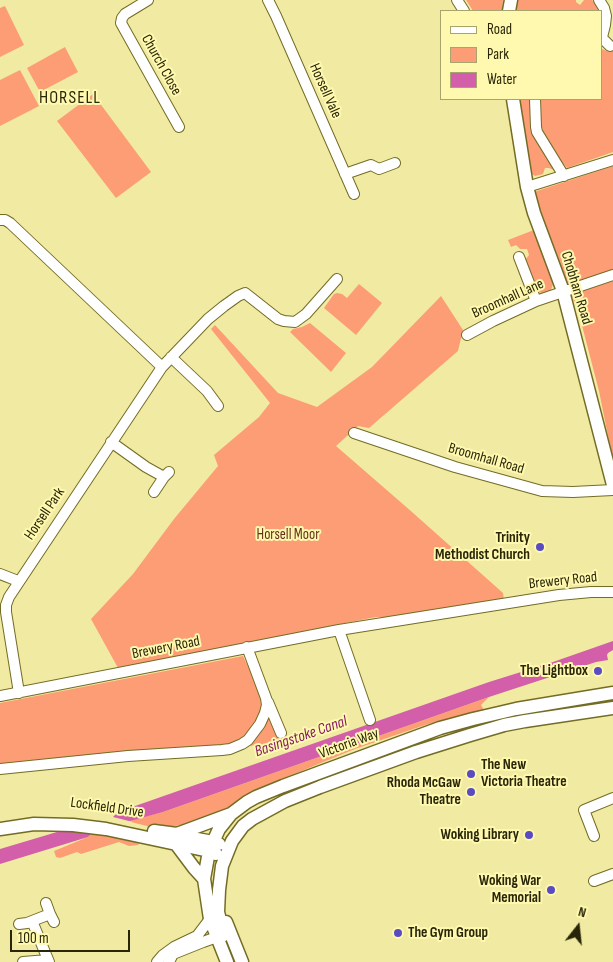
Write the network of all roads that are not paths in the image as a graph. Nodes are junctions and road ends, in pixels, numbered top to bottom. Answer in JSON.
{"nodes":[{"id":1,"x":268,"y":0,"type":"edge"},
{"id":2,"x":599,"y":0,"type":"edge"},
{"id":3,"x":143,"y":1,"type":"edge"},
{"id":4,"x":603,"y":33,"type":"edge"},
{"id":5,"x":603,"y":38,"type":"edge"},
{"id":6,"x":610,"y":46,"type":"dead end"},
{"id":7,"x":513,"y":100,"type":"edge"},
{"id":8,"x":535,"y":100,"type":"edge"},
{"id":9,"x":175,"y":124,"type":"dead end"},
{"id":10,"x":613,"y":160,"type":"edge"},
{"id":11,"x":395,"y":163,"type":"dead end"},
{"id":12,"x":345,"y":174,"type":"junction"},
{"id":13,"x":564,"y":176,"type":"junction"},
{"id":14,"x":527,"y":187,"type":"junction"},
{"id":15,"x":354,"y":194,"type":"dead end"},
{"id":16,"x":0,"y":220,"type":"edge"},
{"id":17,"x":520,"y":257,"type":"dead end"},
{"id":18,"x":613,"y":275,"type":"edge"},
{"id":19,"x":337,"y":279,"type":"dead end"},
{"id":20,"x":563,"y":291,"type":"junction"},
{"id":21,"x":536,"y":301,"type":"junction"},
{"id":22,"x":467,"y":335,"type":"dead end"},
{"id":23,"x":172,"y":357,"type":"junction"},
{"id":24,"x":162,"y":366,"type":"junction"},
{"id":25,"x":222,"y":392,"type":"dead end"},
{"id":26,"x":354,"y":433,"type":"dead end"},
{"id":27,"x":111,"y":442,"type":"junction"},
{"id":28,"x":162,"y":484,"type":"dead end"},
{"id":29,"x":613,"y":484,"type":"edge"},
{"id":30,"x":613,"y":490,"type":"edge"},
{"id":31,"x":0,"y":574,"type":"edge"},
{"id":32,"x":18,"y":581,"type":"junction"},
{"id":33,"x":613,"y":592,"type":"edge"},
{"id":34,"x":339,"y":630,"type":"junction"},
{"id":35,"x":247,"y":647,"type":"junction"},
{"id":36,"x":19,"y":693,"type":"junction"},
{"id":37,"x":613,"y":693,"type":"edge"},
{"id":38,"x":0,"y":696,"type":"edge"},
{"id":39,"x":266,"y":698,"type":"junction"},
{"id":40,"x":613,"y":708,"type":"edge"},
{"id":41,"x":370,"y":720,"type":"dead end"},
{"id":42,"x":281,"y":733,"type":"dead end"},
{"id":43,"x":0,"y":769,"type":"edge"},
{"id":44,"x":613,"y":798,"type":"edge"},
{"id":45,"x":232,"y":814,"type":"junction"},
{"id":46,"x":34,"y":824,"type":"junction"},
{"id":47,"x":0,"y":829,"type":"edge"},
{"id":48,"x":138,"y":832,"type":"junction"},
{"id":49,"x":594,"y":836,"type":"dead end"},
{"id":50,"x":177,"y":839,"type":"junction"},
{"id":51,"x":211,"y":846,"type":"junction"},
{"id":52,"x":227,"y":853,"type":"junction"},
{"id":53,"x":613,"y":874,"type":"edge"},
{"id":54,"x":204,"y":879,"type":"junction"},
{"id":55,"x":594,"y":882,"type":"dead end"},
{"id":56,"x":219,"y":901,"type":"junction"},
{"id":57,"x":46,"y":903,"type":"dead end"},
{"id":58,"x":210,"y":919,"type":"junction"},
{"id":59,"x":32,"y":921,"type":"junction"},
{"id":60,"x":19,"y":924,"type":"dead end"},
{"id":61,"x":217,"y":937,"type":"junction"},
{"id":62,"x":48,"y":961,"type":"edge"},
{"id":63,"x":23,"y":962,"type":"edge"},
{"id":64,"x":157,"y":962,"type":"edge"},
{"id":65,"x":168,"y":962,"type":"edge"},
{"id":66,"x":227,"y":962,"type":"edge"},
{"id":67,"x":242,"y":962,"type":"edge"}],
"edges":[{"from":1,"to":12,"type":"street","name":"Horsell Vale"},
{"from":2,"to":4,"type":"street"},
{"from":3,"to":9,"type":"street","name":"Church Close"},
{"from":5,"to":6,"type":"street"},
{"from":7,"to":14,"type":"main road","name":"Chobham Road"},
{"from":8,"to":13,"type":"street"},
{"from":10,"to":13,"type":"street"},
{"from":11,"to":12,"type":"street"},
{"from":12,"to":15,"type":"street","name":"Horsell Vale"},
{"from":13,"to":14,"type":"street"},
{"from":14,"to":20,"type":"main road","name":"Chobham Road"},
{"from":16,"to":24,"type":"street"},
{"from":17,"to":21,"type":"street"},
{"from":18,"to":20,"type":"street","name":"Broomhall Lane"},
{"from":19,"to":23,"type":"street","name":"Horsell Park"},
{"from":20,"to":21,"type":"street","name":"Broomhall Lane"},
{"from":20,"to":29,"type":"main road","name":"Chobham Road"},
{"from":21,"to":22,"type":"street","name":"Broomhall Lane"},
{"from":23,"to":24,"type":"street","name":"Horsell Park"},
{"from":23,"to":25,"type":"street"},
{"from":24,"to":27,"type":"street","name":"Horsell Park"},
{"from":26,"to":30,"type":"street","name":"Broomhall Road"},
{"from":27,"to":28,"type":"street"},
{"from":27,"to":32,"type":"street","name":"Horsell Park"},
{"from":31,"to":32,"type":"street"},
{"from":32,"to":36,"type":"street","name":"Horsell Park"},
{"from":33,"to":34,"type":"street","name":"Brewery Road"},
{"from":34,"to":35,"type":"street","name":"Brewery Road"},
{"from":34,"to":41,"type":"street"},
{"from":35,"to":36,"type":"street","name":"Brewery Road"},
{"from":35,"to":39,"type":"street"},
{"from":36,"to":38,"type":"street","name":"Brewery Road"},
{"from":37,"to":45,"type":"main road","name":"Victoria Way"},
{"from":39,"to":42,"type":"street"},
{"from":39,"to":43,"type":"street"},
{"from":40,"to":52,"type":"main road","name":"Victoria Way"},
{"from":44,"to":49,"type":"street"},
{"from":45,"to":50,"type":"main road"},
{"from":45,"to":51,"type":"main road","name":"Victoria Way"},
{"from":46,"to":47,"type":"main road","name":"Lockfield Drive"},
{"from":46,"to":48,"type":"main road","name":"Lockfield Drive"},
{"from":46,"to":48,"type":"main road","name":"Lockfield Drive"},
{"from":48,"to":50,"type":"main road","name":"Lockfield Drive"},
{"from":50,"to":51,"type":"main road","name":"Lockfield Drive"},
{"from":50,"to":54,"type":"main road"},
{"from":51,"to":52,"type":"main road","name":"Lockfield Drive"},
{"from":51,"to":54,"type":"main road","name":"Victoria Way"},
{"from":52,"to":56,"type":"main road","name":"Victoria Way"},
{"from":53,"to":55,"type":"street"},
{"from":54,"to":58,"type":"main road","name":"Victoria Way"},
{"from":56,"to":61,"type":"main road","name":"Victoria Way"},
{"from":56,"to":67,"type":"main road","name":"Victoria Way"},
{"from":57,"to":59,"type":"street"},
{"from":58,"to":61,"type":"main road","name":"Victoria Way"},
{"from":58,"to":64,"type":"street"},
{"from":59,"to":60,"type":"street"},
{"from":59,"to":62,"type":"street"},
{"from":61,"to":65,"type":"street"},
{"from":61,"to":66,"type":"main road","name":"Victoria Way"},
{"from":62,"to":63,"type":"street"}]}
